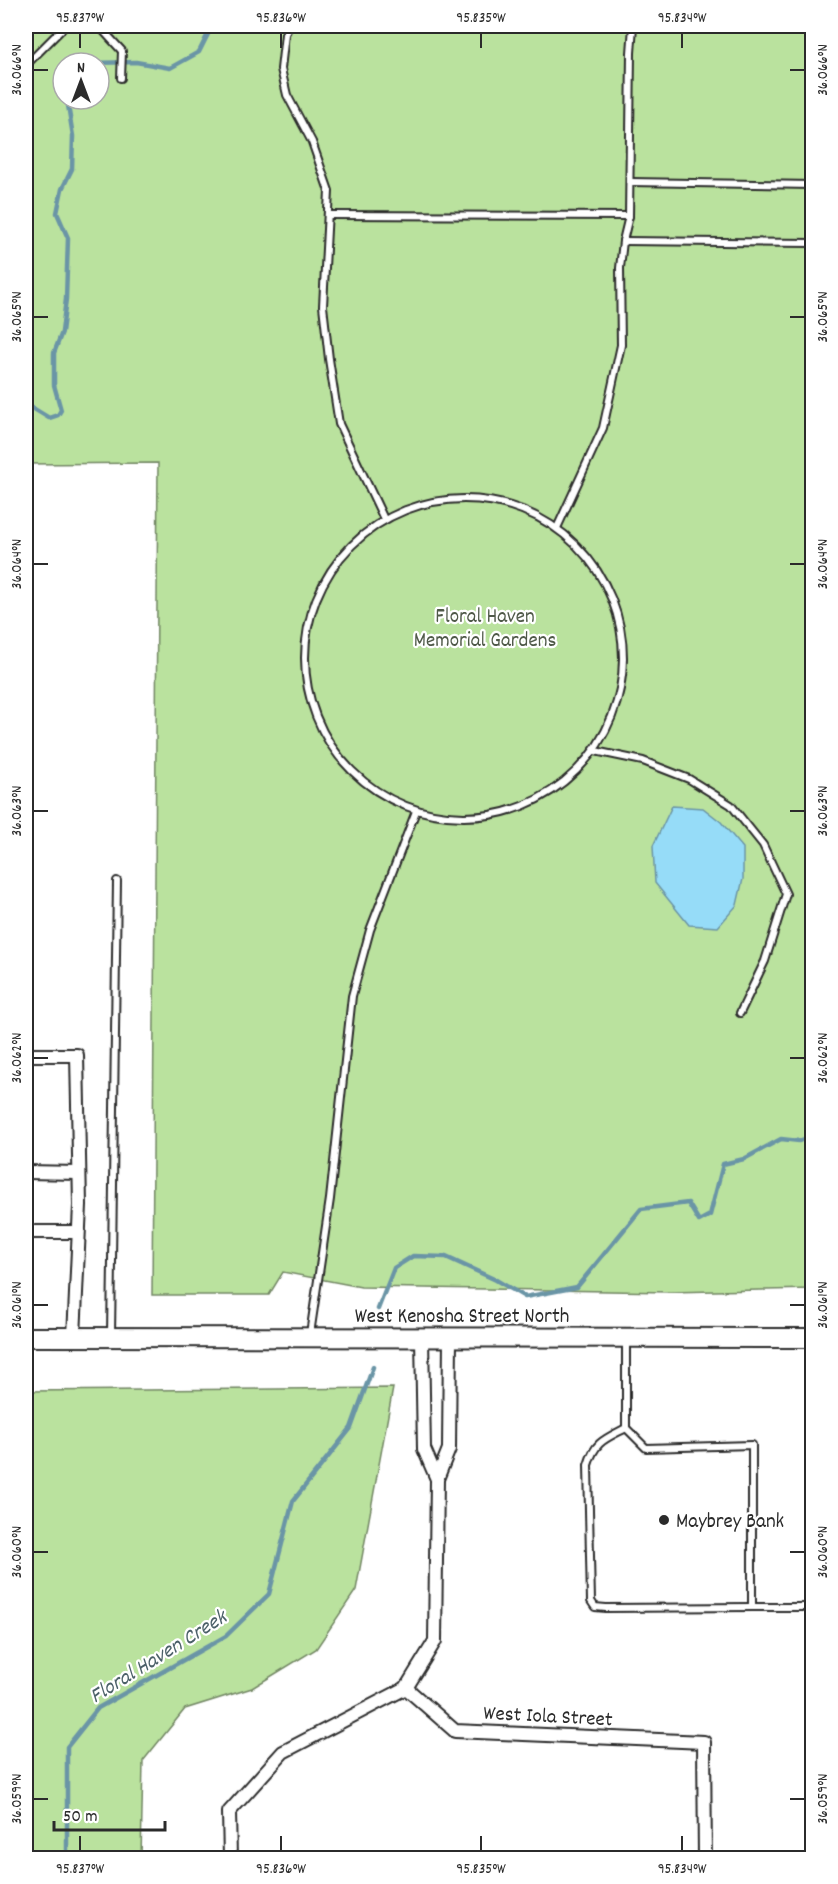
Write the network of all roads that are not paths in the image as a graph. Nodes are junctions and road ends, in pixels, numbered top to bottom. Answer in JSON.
{"nodes":[{"id":1,"x":65,"y":26,"type":"edge"},
{"id":2,"x":99,"y":26,"type":"edge"},
{"id":3,"x":289,"y":26,"type":"edge"},
{"id":4,"x":633,"y":26,"type":"edge"},
{"id":5,"x":26,"y":65,"type":"edge"},
{"id":6,"x":121,"y":76,"type":"dead end"},
{"id":7,"x":630,"y":182,"type":"junction"},
{"id":8,"x":813,"y":185,"type":"edge"},
{"id":9,"x":329,"y":215,"type":"junction"},
{"id":10,"x":629,"y":216,"type":"junction"},
{"id":11,"x":623,"y":241,"type":"junction"},
{"id":12,"x":813,"y":243,"type":"edge"},
{"id":13,"x":384,"y":519,"type":"junction"},
{"id":14,"x":557,"y":528,"type":"junction"},
{"id":15,"x":595,"y":751,"type":"junction"},
{"id":16,"x":416,"y":811,"type":"junction"},
{"id":17,"x":117,"y":881,"type":"dead end"},
{"id":18,"x":740,"y":1013,"type":"dead end"},
{"id":19,"x":26,"y":1055,"type":"edge"},
{"id":20,"x":26,"y":1172,"type":"edge"},
{"id":21,"x":79,"y":1173,"type":"junction"},
{"id":22,"x":26,"y":1232,"type":"edge"},
{"id":23,"x":78,"y":1232,"type":"junction"},
{"id":24,"x":26,"y":1337,"type":"edge"},
{"id":25,"x":74,"y":1337,"type":"junction"},
{"id":26,"x":111,"y":1337,"type":"junction"},
{"id":27,"x":309,"y":1337,"type":"junction"},
{"id":28,"x":423,"y":1338,"type":"junction"},
{"id":29,"x":450,"y":1338,"type":"junction"},
{"id":30,"x":626,"y":1338,"type":"junction"},
{"id":31,"x":813,"y":1338,"type":"edge"},
{"id":32,"x":626,"y":1428,"type":"junction"},
{"id":33,"x":437,"y":1479,"type":"junction"},
{"id":34,"x":752,"y":1607,"type":"junction"},
{"id":35,"x":813,"y":1607,"type":"edge"},
{"id":36,"x":406,"y":1688,"type":"junction"},
{"id":37,"x":230,"y":1858,"type":"edge"},
{"id":38,"x":705,"y":1858,"type":"edge"}],
"edges":[{"from":1,"to":5,"type":"lane"},
{"from":2,"to":6,"type":"lane"},
{"from":3,"to":9,"type":"lane"},
{"from":4,"to":7,"type":"lane"},
{"from":7,"to":8,"type":"lane"},
{"from":7,"to":10,"type":"lane"},
{"from":9,"to":10,"type":"lane"},
{"from":9,"to":13,"type":"lane"},
{"from":10,"to":11,"type":"lane"},
{"from":11,"to":12,"type":"lane"},
{"from":11,"to":14,"type":"lane"},
{"from":13,"to":14,"type":"lane"},
{"from":13,"to":16,"type":"lane"},
{"from":14,"to":15,"type":"lane"},
{"from":15,"to":16,"type":"lane"},
{"from":15,"to":18,"type":"lane"},
{"from":16,"to":27,"type":"lane"},
{"from":17,"to":26,"type":"lane"},
{"from":19,"to":21,"type":"street"},
{"from":20,"to":21,"type":"street"},
{"from":21,"to":23,"type":"street"},
{"from":22,"to":23,"type":"street"},
{"from":23,"to":25,"type":"street"},
{"from":24,"to":25,"type":"main road","name":"West Kenosha Street North"},
{"from":25,"to":26,"type":"main road","name":"West Kenosha Street North"},
{"from":26,"to":27,"type":"main road","name":"West Kenosha Street North"},
{"from":27,"to":28,"type":"main road","name":"West Kenosha Street North"},
{"from":28,"to":29,"type":"main road","name":"West Kenosha Street North"},
{"from":28,"to":33,"type":"street"},
{"from":29,"to":30,"type":"main road","name":"West Kenosha Street North"},
{"from":29,"to":33,"type":"street"},
{"from":30,"to":31,"type":"main road","name":"West Kenosha Street North"},
{"from":30,"to":32,"type":"lane"},
{"from":32,"to":34,"type":"lane"},
{"from":32,"to":34,"type":"lane"},
{"from":33,"to":36,"type":"street"},
{"from":34,"to":35,"type":"lane"},
{"from":36,"to":37,"type":"street"},
{"from":36,"to":38,"type":"street","name":"West Iola Street"}]}
